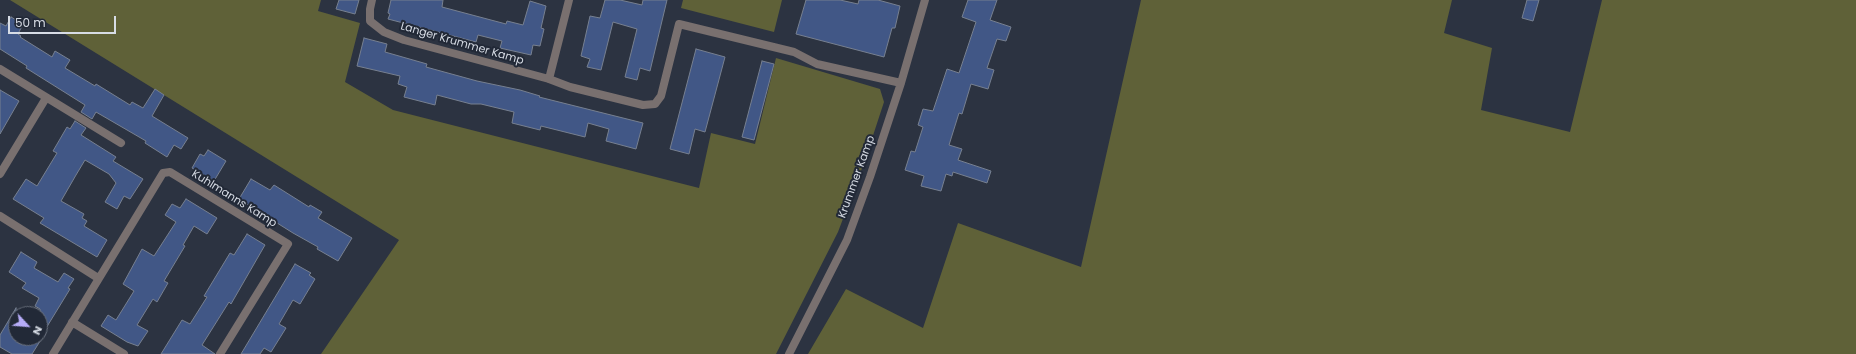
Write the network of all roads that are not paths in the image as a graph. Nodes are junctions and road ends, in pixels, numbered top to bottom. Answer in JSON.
{"nodes":[{"id":1,"x":372,"y":0,"type":"edge"},
{"id":2,"x":570,"y":0,"type":"edge"},
{"id":3,"x":925,"y":0,"type":"edge"},
{"id":4,"x":0,"y":69,"type":"edge"},
{"id":5,"x":549,"y":79,"type":"junction"},
{"id":6,"x":901,"y":83,"type":"junction"},
{"id":7,"x":46,"y":98,"type":"junction"},
{"id":8,"x":121,"y":143,"type":"dead end"},
{"id":9,"x":0,"y":174,"type":"edge"},
{"id":10,"x":0,"y":216,"type":"edge"},
{"id":11,"x":98,"y":278,"type":"junction"},
{"id":12,"x":72,"y":322,"type":"junction"},
{"id":13,"x":53,"y":354,"type":"edge"},
{"id":14,"x":124,"y":354,"type":"edge"},
{"id":15,"x":220,"y":354,"type":"edge"},
{"id":16,"x":789,"y":354,"type":"edge"}],
"edges":[{"from":1,"to":5,"type":"street","name":"Langer Krummer Kamp"},
{"from":2,"to":5,"type":"street"},
{"from":3,"to":6,"type":"street","name":"Krummer Kamp"},
{"from":4,"to":7,"type":"street"},
{"from":5,"to":6,"type":"street","name":"Langer Krummer Kamp"},
{"from":6,"to":16,"type":"street","name":"Krummer Kamp"},
{"from":7,"to":8,"type":"street"},
{"from":7,"to":9,"type":"street"},
{"from":10,"to":11,"type":"street"},
{"from":11,"to":12,"type":"street","name":"Kuhlmanns Kamp"},
{"from":11,"to":15,"type":"street","name":"Kuhlmanns Kamp"},
{"from":12,"to":13,"type":"street","name":"Kuhlmanns Kamp"},
{"from":12,"to":14,"type":"street"}]}
